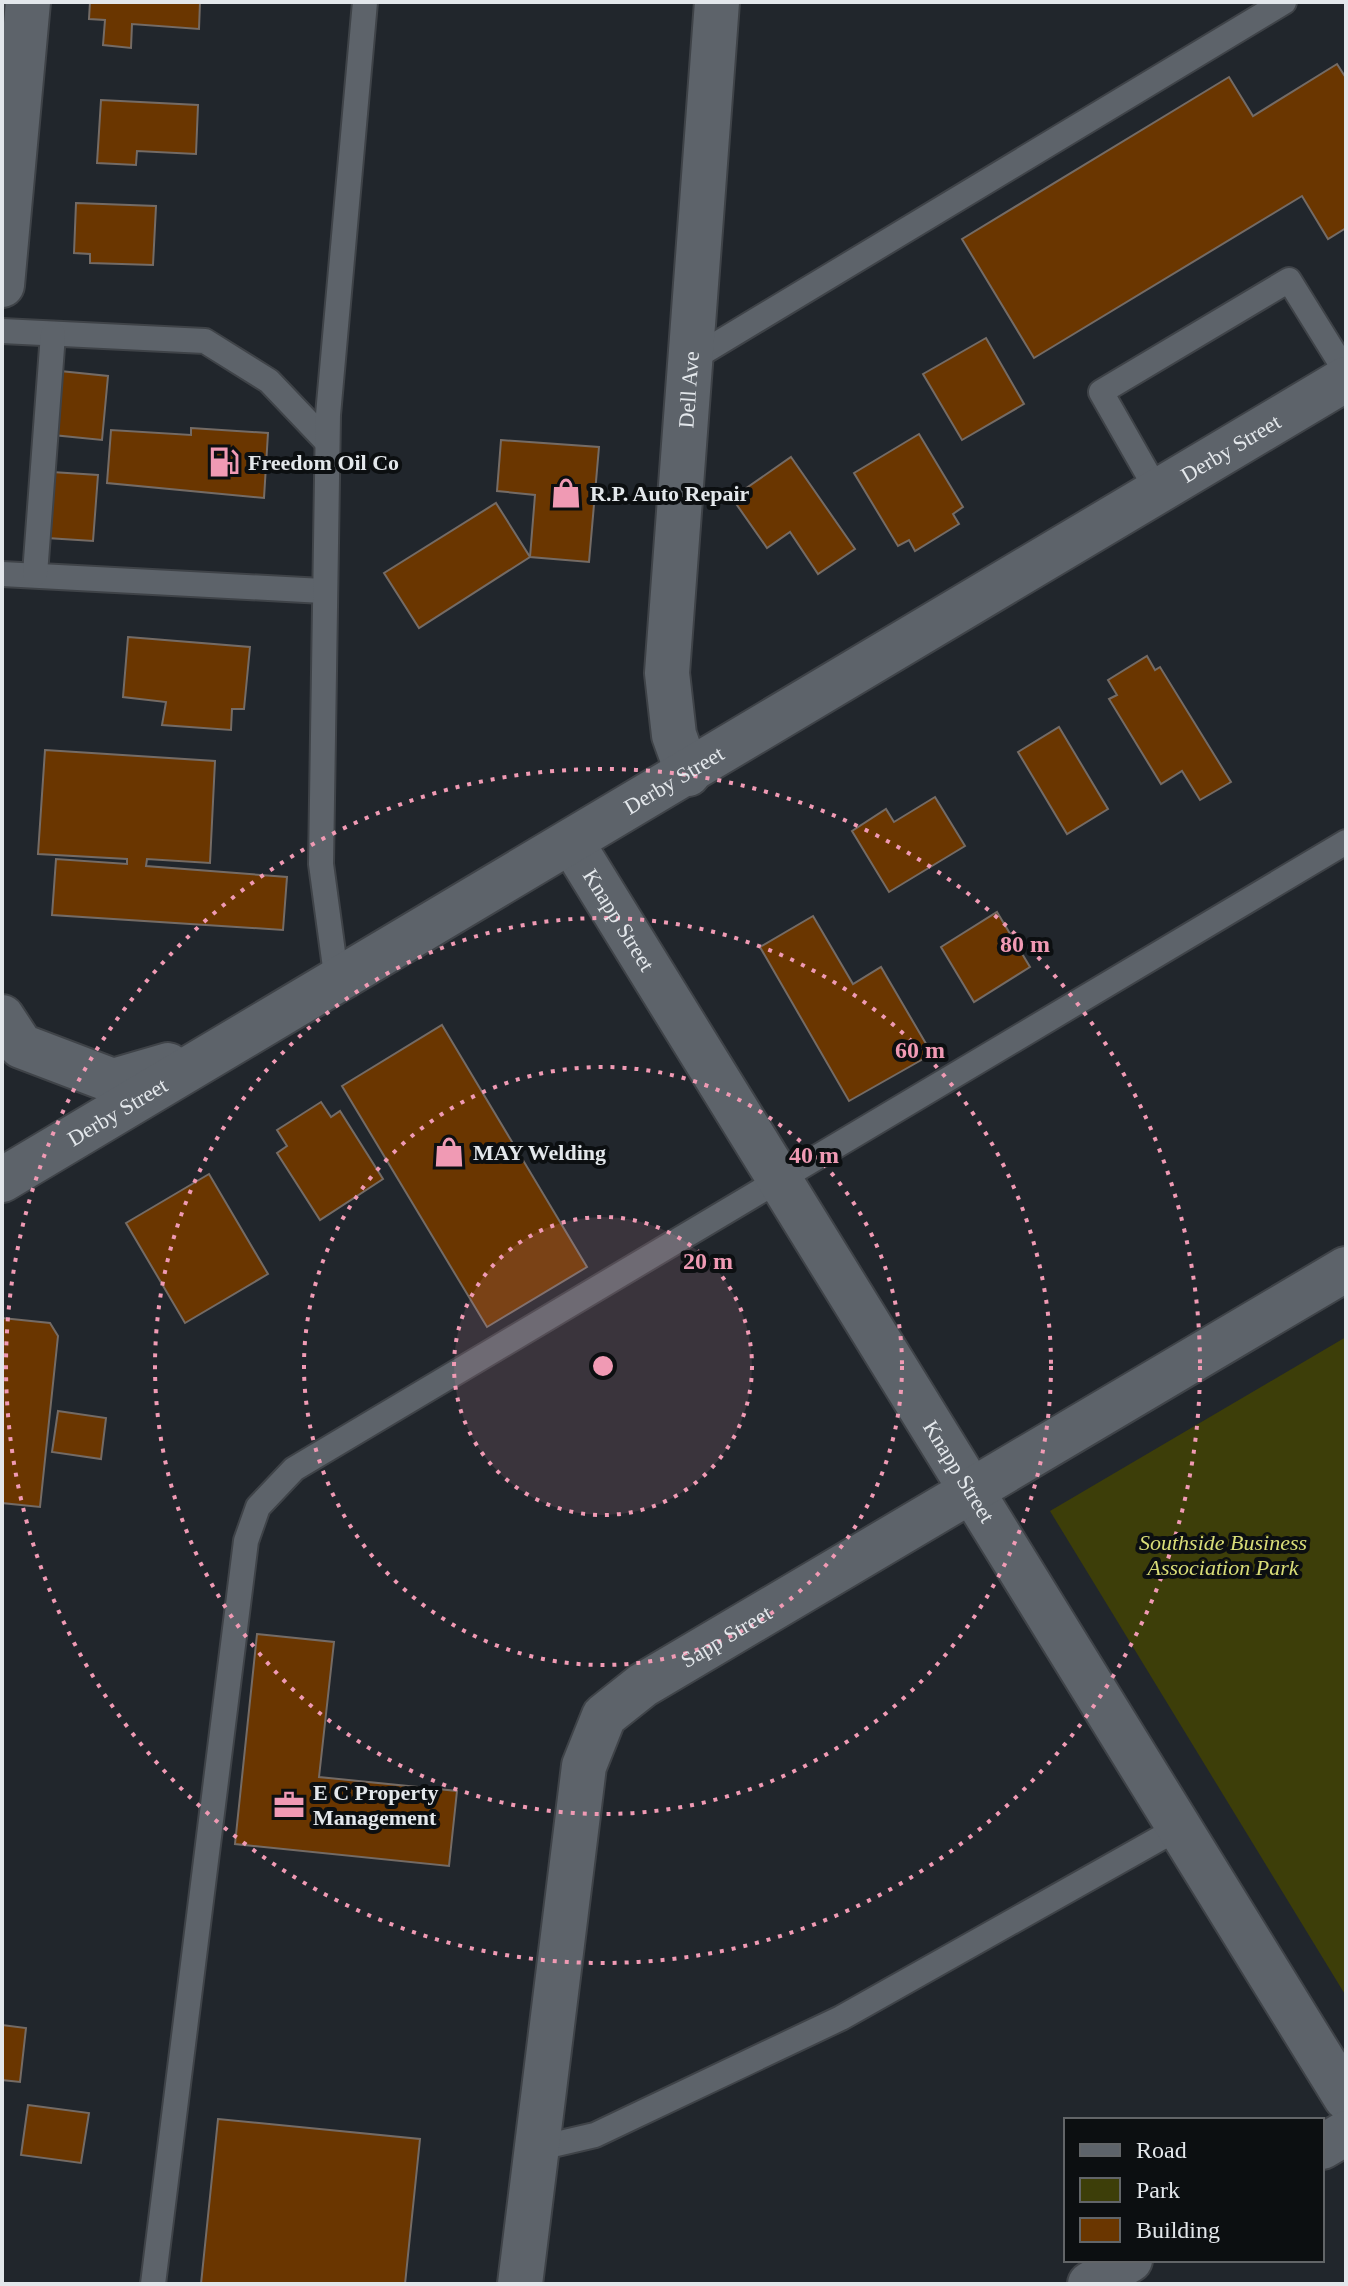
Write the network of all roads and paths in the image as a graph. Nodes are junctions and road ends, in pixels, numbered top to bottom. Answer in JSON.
{"nodes":[{"id":1,"x":28,"y":2,"type":"edge"},
{"id":2,"x":365,"y":2,"type":"edge"},
{"id":3,"x":717,"y":2,"type":"edge"},
{"id":4,"x":1284,"y":2,"type":"edge"},
{"id":5,"x":2,"y":285,"type":"edge"},
{"id":6,"x":2,"y":331,"type":"edge"},
{"id":7,"x":53,"y":334,"type":"junction"},
{"id":8,"x":692,"y":359,"type":"junction"},
{"id":9,"x":1346,"y":372,"type":"edge"},
{"id":10,"x":1346,"y":379,"type":"edge"},
{"id":11,"x":327,"y":442,"type":"junction"},
{"id":12,"x":1158,"y":492,"type":"junction"},
{"id":13,"x":2,"y":574,"type":"edge"},
{"id":14,"x":35,"y":574,"type":"junction"},
{"id":15,"x":323,"y":591,"type":"junction"},
{"id":16,"x":688,"y":774,"type":"junction"},
{"id":17,"x":1346,"y":842,"type":"edge"},
{"id":18,"x":572,"y":843,"type":"junction"},
{"id":19,"x":337,"y":982,"type":"junction"},
{"id":20,"x":2,"y":1017,"type":"edge"},
{"id":21,"x":220,"y":1050,"type":"junction"},
{"id":22,"x":2,"y":1180,"type":"edge"},
{"id":23,"x":781,"y":1181,"type":"junction"},
{"id":24,"x":1346,"y":1269,"type":"edge"},
{"id":25,"x":972,"y":1493,"type":"junction"},
{"id":26,"x":1180,"y":1827,"type":"junction"},
{"id":27,"x":1346,"y":2098,"type":"edge"},
{"id":28,"x":1346,"y":2133,"type":"edge"},
{"id":29,"x":1324,"y":2146,"type":"edge"},
{"id":30,"x":535,"y":2149,"type":"junction"},
{"id":31,"x":1127,"y":2262,"type":"edge"},
{"id":32,"x":153,"y":2284,"type":"edge"},
{"id":33,"x":520,"y":2284,"type":"edge"},
{"id":34,"x":1090,"y":2284,"type":"edge"}],
"edges":[{"from":1,"to":5,"type":"street"},
{"from":2,"to":11,"type":"lane"},
{"from":3,"to":8,"type":"street","name":"Dell Ave"},
{"from":4,"to":8,"type":"lane"},
{"from":6,"to":7,"type":"lane"},
{"from":7,"to":11,"type":"lane"},
{"from":7,"to":14,"type":"lane"},
{"from":8,"to":16,"type":"street","name":"Dell Ave"},
{"from":9,"to":12,"type":"lane"},
{"from":10,"to":12,"type":"street","name":"Derby Street"},
{"from":11,"to":15,"type":"lane"},
{"from":12,"to":16,"type":"street","name":"Derby Street"},
{"from":13,"to":14,"type":"lane"},
{"from":14,"to":15,"type":"lane"},
{"from":15,"to":19,"type":"lane"},
{"from":16,"to":18,"type":"street","name":"Derby Street"},
{"from":17,"to":23,"type":"lane"},
{"from":18,"to":19,"type":"street","name":"Derby Street"},
{"from":18,"to":23,"type":"street","name":"Knapp Street"},
{"from":19,"to":21,"type":"street","name":"Derby Street"},
{"from":20,"to":21,"type":"street"},
{"from":21,"to":22,"type":"street","name":"Derby Street"},
{"from":23,"to":25,"type":"street","name":"Knapp Street"},
{"from":23,"to":32,"type":"lane"},
{"from":24,"to":25,"type":"street","name":"Sapp Street"},
{"from":25,"to":26,"type":"street","name":"Knapp Street"},
{"from":25,"to":30,"type":"street","name":"Sapp Street"},
{"from":26,"to":27,"type":"street","name":"Knapp Street"},
{"from":26,"to":30,"type":"lane"},
{"from":28,"to":29,"type":"street"},
{"from":30,"to":33,"type":"street","name":"Sapp Street"},
{"from":31,"to":34,"type":"street"}]}
